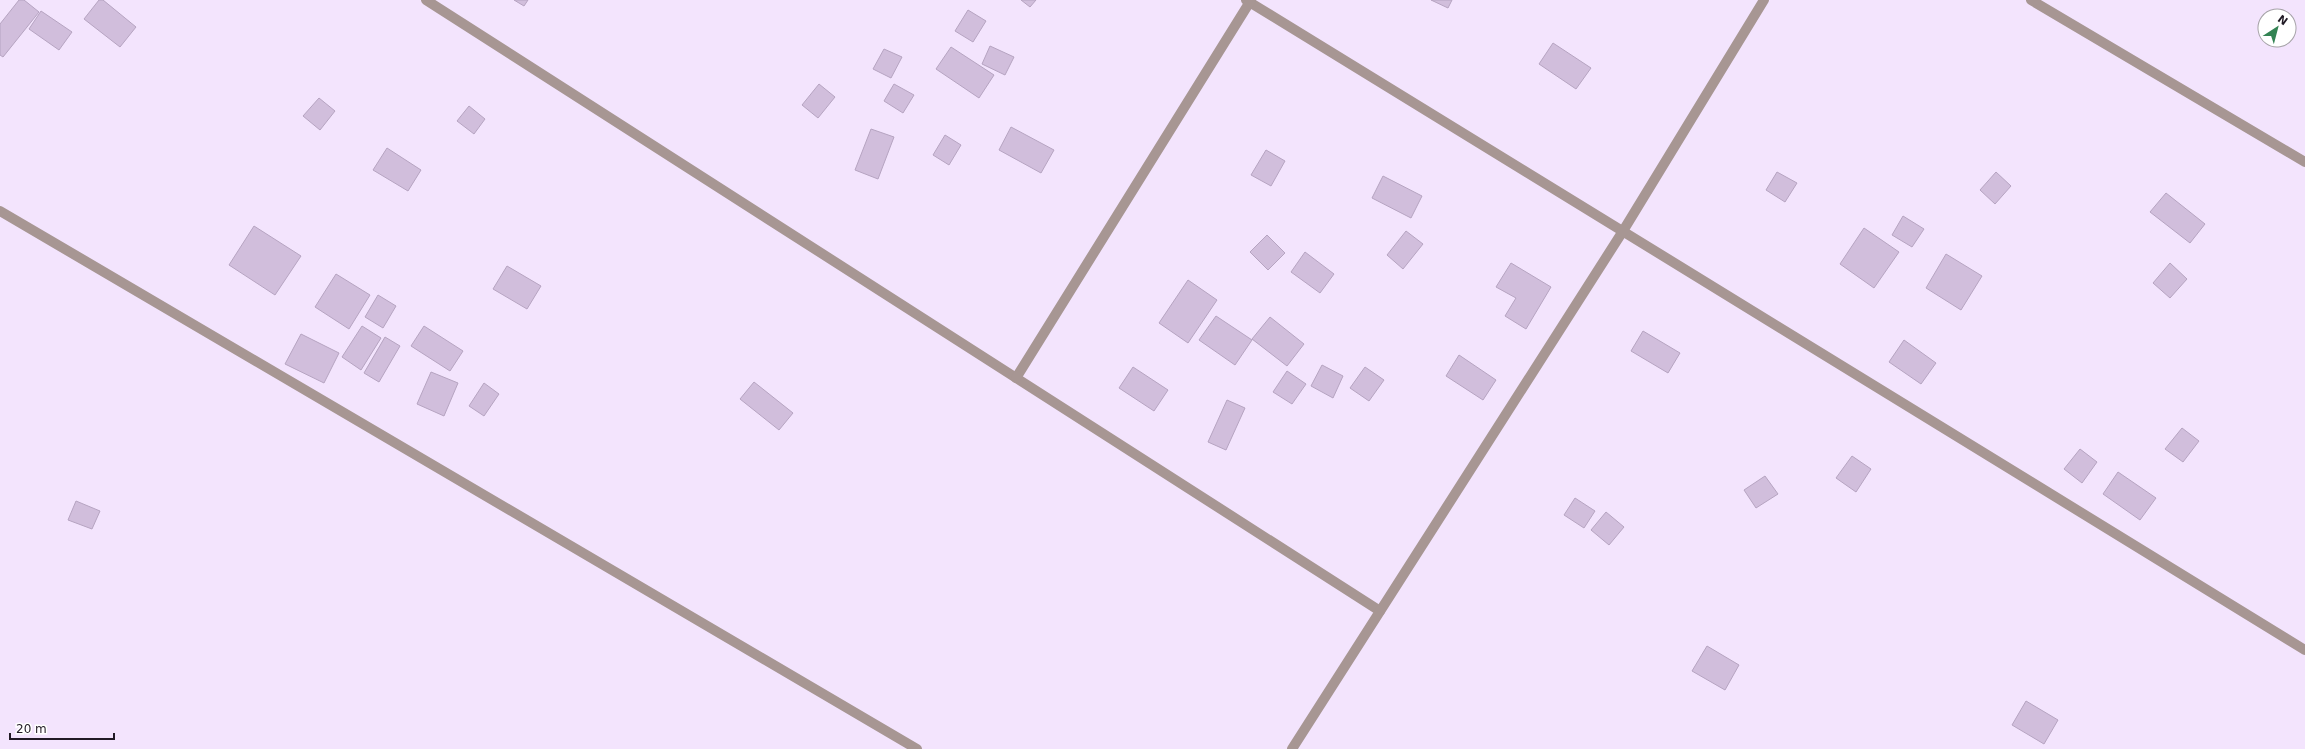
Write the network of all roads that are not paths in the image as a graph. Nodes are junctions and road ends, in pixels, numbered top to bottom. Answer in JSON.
{"nodes":[{"id":1,"x":426,"y":0,"type":"edge"},
{"id":2,"x":1764,"y":0,"type":"edge"},
{"id":3,"x":2031,"y":0,"type":"edge"},
{"id":4,"x":1249,"y":1,"type":"edge"},
{"id":5,"x":2305,"y":162,"type":"edge"},
{"id":6,"x":0,"y":211,"type":"edge"},
{"id":7,"x":1623,"y":231,"type":"junction"},
{"id":8,"x":1016,"y":378,"type":"junction"},
{"id":9,"x":1380,"y":611,"type":"junction"},
{"id":10,"x":2305,"y":650,"type":"edge"},
{"id":11,"x":917,"y":749,"type":"edge"},
{"id":12,"x":1292,"y":749,"type":"edge"}],
"edges":[{"from":1,"to":8,"type":"street"},
{"from":2,"to":7,"type":"street"},
{"from":3,"to":5,"type":"street"},
{"from":4,"to":7,"type":"street"},
{"from":4,"to":8,"type":"street"},
{"from":6,"to":11,"type":"street"},
{"from":7,"to":9,"type":"street"},
{"from":7,"to":10,"type":"street"},
{"from":8,"to":9,"type":"street"},
{"from":9,"to":12,"type":"street"}]}
